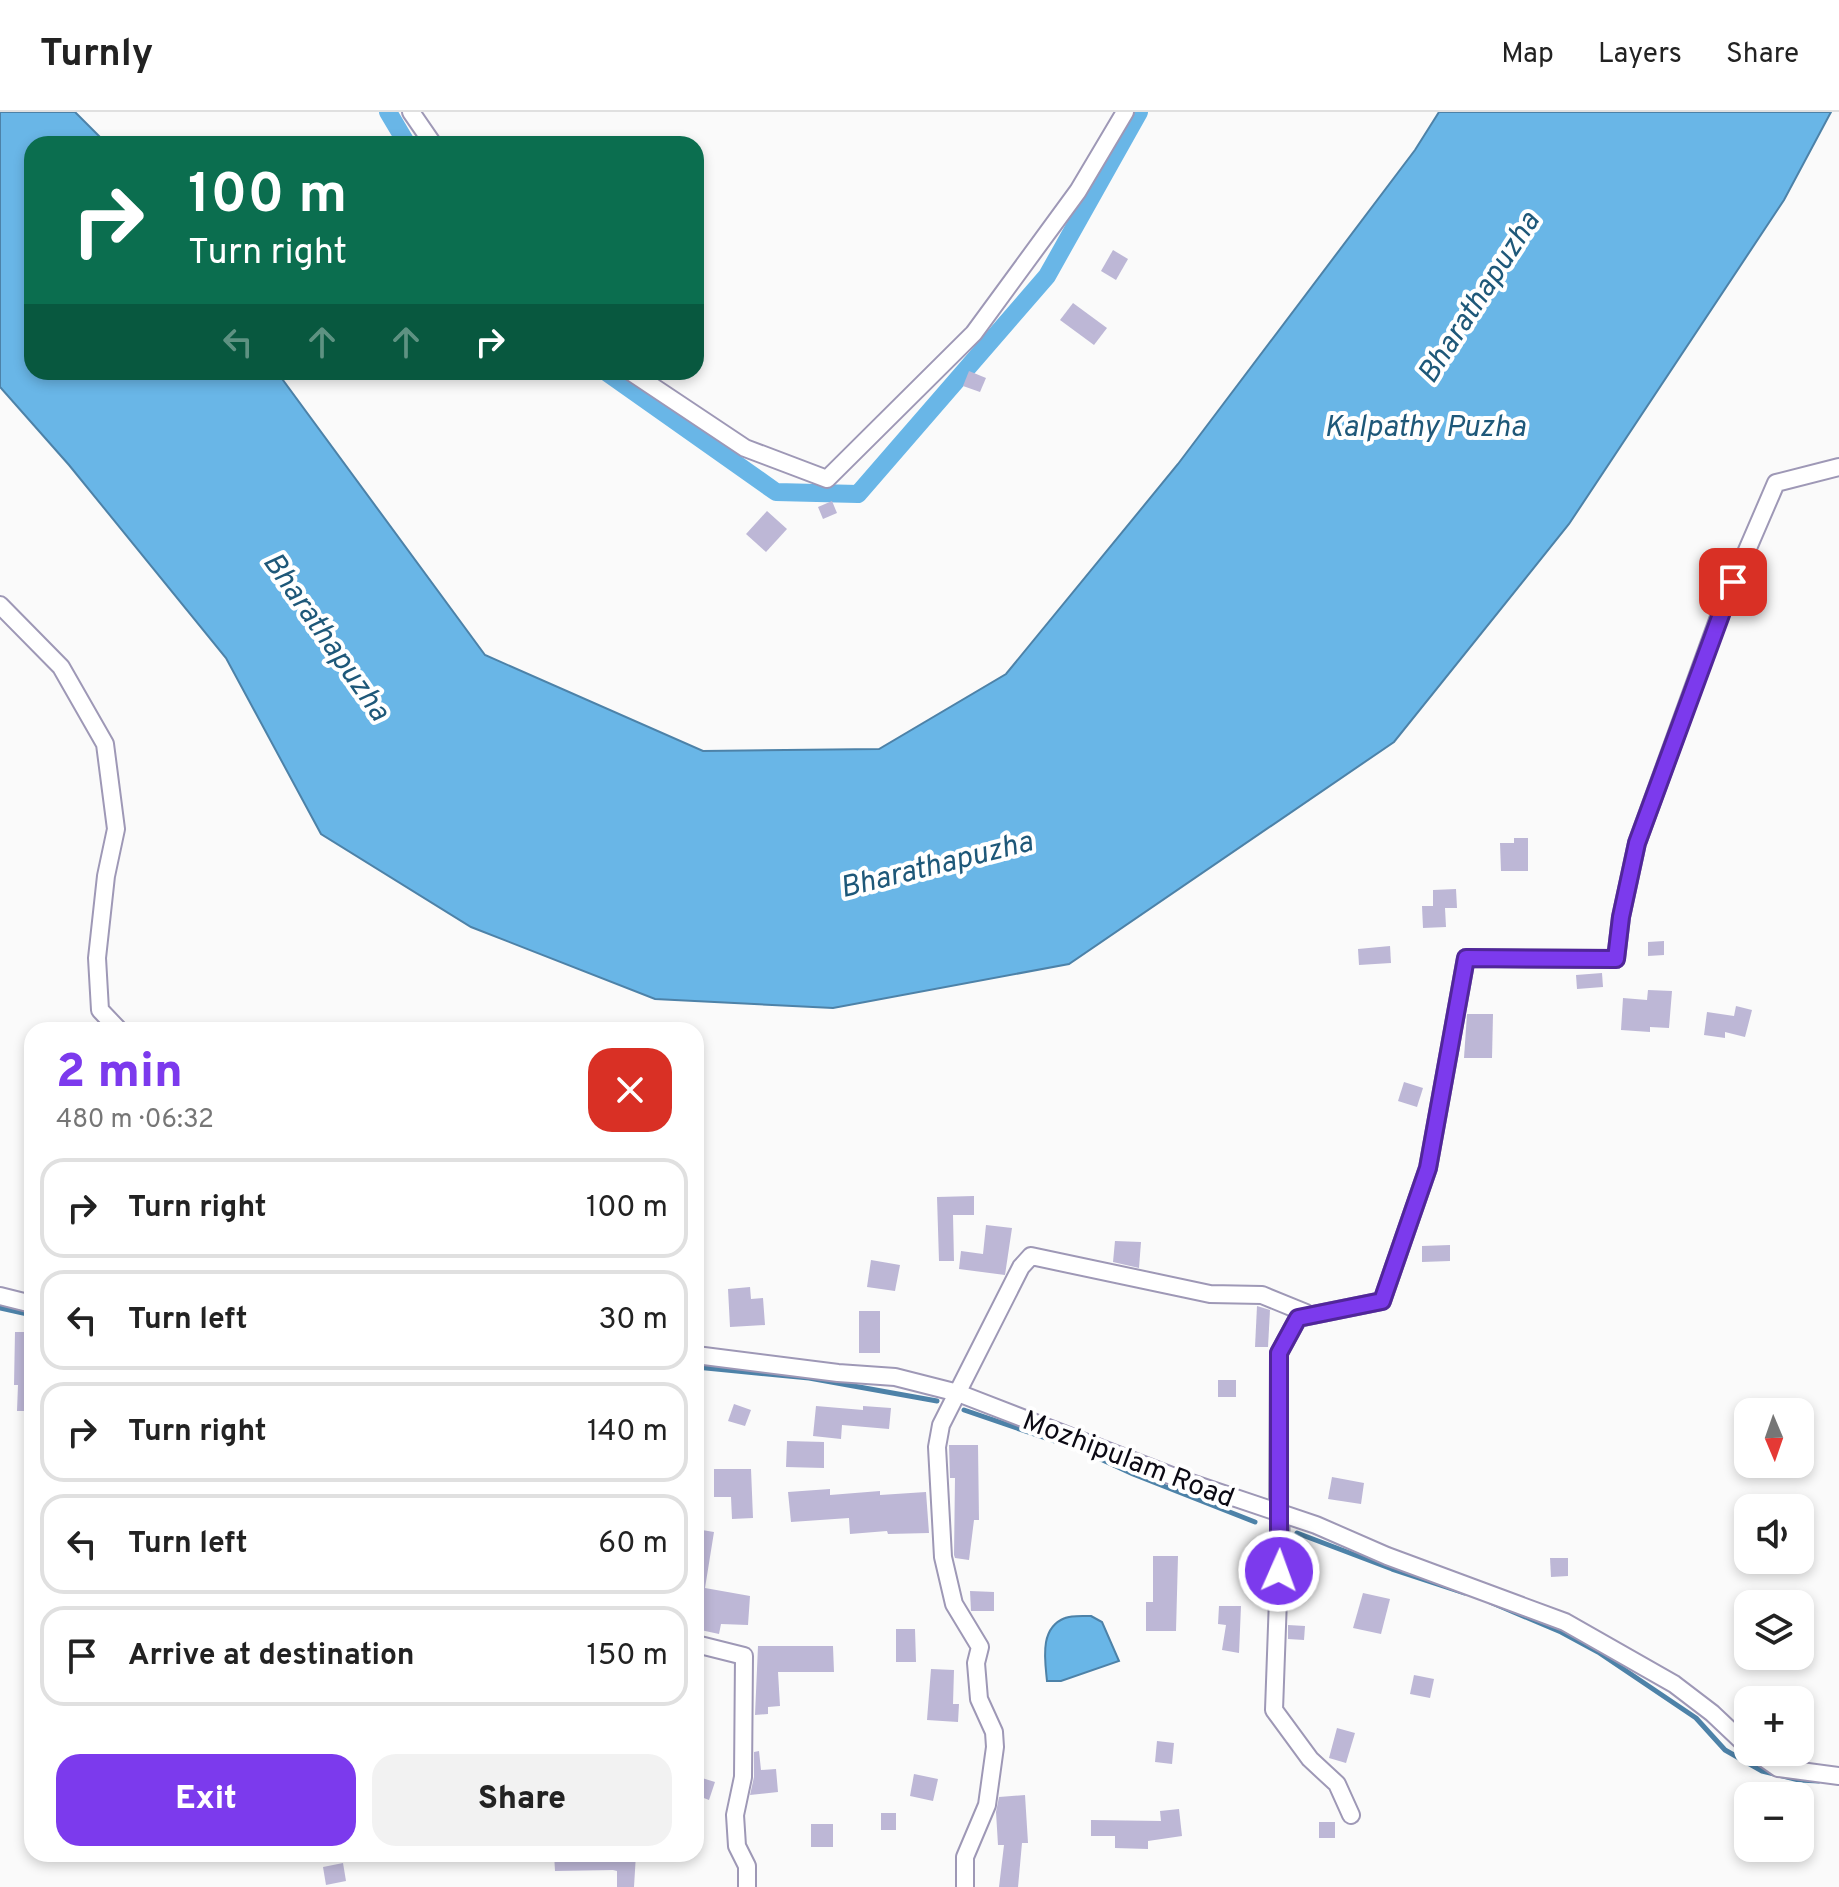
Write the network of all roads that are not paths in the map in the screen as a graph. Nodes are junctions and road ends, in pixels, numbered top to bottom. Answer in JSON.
{"nodes":[{"id":1,"x":411,"y":112,"type":"edge"},
{"id":2,"x":1125,"y":112,"type":"edge"},
{"id":3,"x":428,"y":136,"type":"edge"},
{"id":4,"x":643,"y":380,"type":"edge"},
{"id":5,"x":1839,"y":467,"type":"edge"},
{"id":6,"x":0,"y":605,"type":"edge"},
{"id":7,"x":111,"y":1022,"type":"edge"},
{"id":8,"x":0,"y":1296,"type":"edge"},
{"id":9,"x":24,"y":1302,"type":"edge"},
{"id":10,"x":1298,"y":1318,"type":"junction"},
{"id":11,"x":704,"y":1356,"type":"edge"},
{"id":12,"x":958,"y":1393,"type":"junction"},
{"id":13,"x":1278,"y":1513,"type":"junction"},
{"id":14,"x":704,"y":1646,"type":"edge"},
{"id":15,"x":1734,"y":1734,"type":"edge"},
{"id":16,"x":1775,"y":1766,"type":"edge"},
{"id":17,"x":1839,"y":1776,"type":"edge"},
{"id":18,"x":1351,"y":1815,"type":"dead end"},
{"id":19,"x":747,"y":1887,"type":"edge"},
{"id":20,"x":965,"y":1887,"type":"edge"}],
"edges":[{"from":1,"to":3,"type":"street"},
{"from":2,"to":4,"type":"street"},
{"from":5,"to":10,"type":"street"},
{"from":6,"to":7,"type":"street"},
{"from":8,"to":9,"type":"street"},
{"from":10,"to":12,"type":"street"},
{"from":10,"to":13,"type":"street"},
{"from":11,"to":12,"type":"street","name":"Mozhipulam Road"},
{"from":12,"to":13,"type":"street","name":"Mozhipulam Road"},
{"from":12,"to":20,"type":"street"},
{"from":13,"to":15,"type":"street","name":"Mozhipulam Road"},
{"from":13,"to":18,"type":"street"},
{"from":14,"to":19,"type":"street"},
{"from":16,"to":17,"type":"street"}]}
